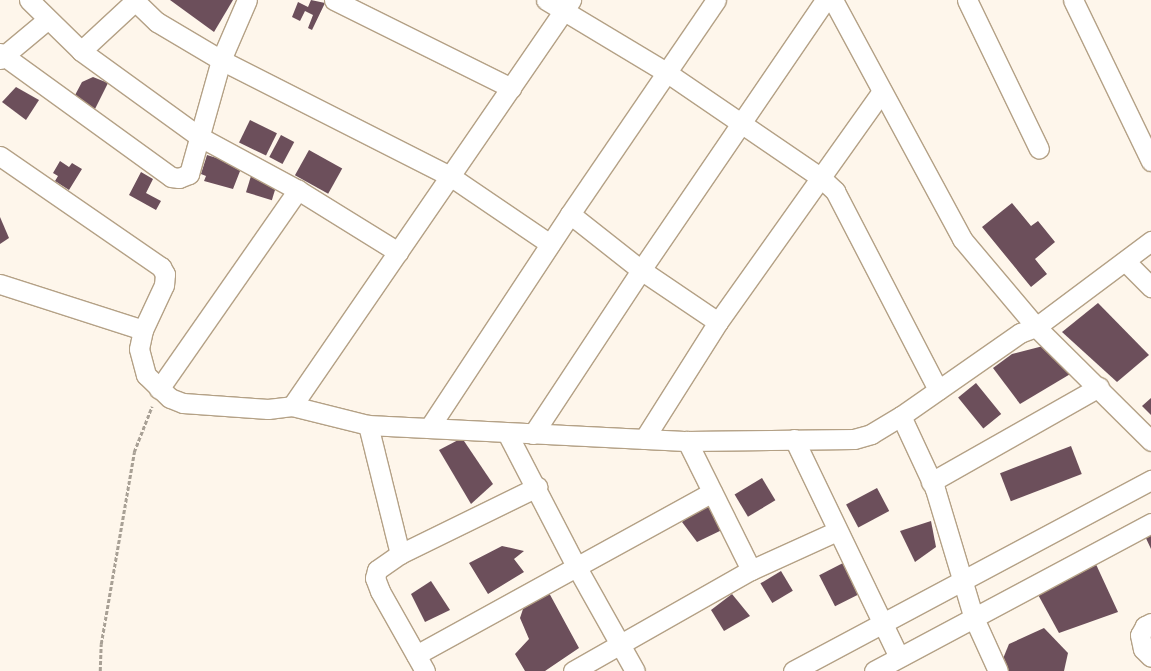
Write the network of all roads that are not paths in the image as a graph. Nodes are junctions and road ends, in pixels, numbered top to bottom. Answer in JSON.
{"nodes":[{"id":1,"x":29,"y":0,"type":"edge"},
{"id":2,"x":135,"y":0,"type":"edge"},
{"id":3,"x":247,"y":0,"type":"edge"},
{"id":4,"x":334,"y":0,"type":"edge"},
{"id":5,"x":546,"y":0,"type":"edge"},
{"id":6,"x":716,"y":0,"type":"edge"},
{"id":7,"x":825,"y":0,"type":"edge"},
{"id":8,"x":833,"y":0,"type":"edge"},
{"id":9,"x":967,"y":0,"type":"edge"},
{"id":10,"x":1073,"y":0,"type":"edge"},
{"id":11,"x":568,"y":5,"type":"edge"},
{"id":12,"x":48,"y":19,"type":"junction"},
{"id":13,"x":81,"y":51,"type":"junction"},
{"id":14,"x":1,"y":56,"type":"edge"},
{"id":15,"x":221,"y":60,"type":"junction"},
{"id":16,"x":666,"y":72,"type":"junction"},
{"id":17,"x":511,"y":88,"type":"junction"},
{"id":18,"x":881,"y":93,"type":"junction"},
{"id":19,"x":739,"y":124,"type":"junction"},
{"id":20,"x":200,"y":137,"type":"junction"},
{"id":21,"x":1040,"y":149,"type":"dead end"},
{"id":22,"x":0,"y":156,"type":"edge"},
{"id":23,"x":1151,"y":161,"type":"edge"},
{"id":24,"x":450,"y":176,"type":"junction"},
{"id":25,"x":820,"y":177,"type":"junction"},
{"id":26,"x":298,"y":190,"type":"junction"},
{"id":27,"x":570,"y":214,"type":"junction"},
{"id":28,"x":1151,"y":241,"type":"edge"},
{"id":29,"x":550,"y":244,"type":"junction"},
{"id":30,"x":398,"y":252,"type":"junction"},
{"id":31,"x":1124,"y":261,"type":"junction"},
{"id":32,"x":641,"y":270,"type":"junction"},
{"id":33,"x":0,"y":284,"type":"edge"},
{"id":34,"x":1151,"y":287,"type":"edge"},
{"id":35,"x":718,"y":322,"type":"junction"},
{"id":36,"x":1036,"y":327,"type":"junction"},
{"id":37,"x":143,"y":330,"type":"junction"},
{"id":38,"x":1099,"y":387,"type":"junction"},
{"id":39,"x":159,"y":389,"type":"junction"},
{"id":40,"x":938,"y":390,"type":"junction"},
{"id":41,"x":292,"y":406,"type":"junction"},
{"id":42,"x":901,"y":416,"type":"junction"},
{"id":43,"x":368,"y":424,"type":"junction"},
{"id":44,"x":429,"y":428,"type":"junction"},
{"id":45,"x":507,"y":433,"type":"junction"},
{"id":46,"x":533,"y":434,"type":"junction"},
{"id":47,"x":794,"y":438,"type":"junction"},
{"id":48,"x":644,"y":439,"type":"junction"},
{"id":49,"x":687,"y":440,"type":"junction"},
{"id":50,"x":1151,"y":440,"type":"edge"},
{"id":51,"x":1151,"y":480,"type":"edge"},
{"id":52,"x":931,"y":482,"type":"junction"},
{"id":53,"x":537,"y":487,"type":"junction"},
{"id":54,"x":712,"y":492,"type":"junction"},
{"id":55,"x":1151,"y":522,"type":"edge"},
{"id":56,"x":836,"y":531,"type":"junction"},
{"id":57,"x":400,"y":554,"type":"junction"},
{"id":58,"x":576,"y":566,"type":"junction"},
{"id":59,"x":751,"y":570,"type":"junction"},
{"id":60,"x":964,"y":578,"type":"junction"},
{"id":61,"x":973,"y":616,"type":"junction"},
{"id":62,"x":884,"y":621,"type":"junction"},
{"id":63,"x":1151,"y":623,"type":"edge"},
{"id":64,"x":622,"y":645,"type":"junction"},
{"id":65,"x":416,"y":655,"type":"junction"},
{"id":66,"x":900,"y":657,"type":"junction"},
{"id":67,"x":1151,"y":657,"type":"edge"},
{"id":68,"x":425,"y":671,"type":"edge"},
{"id":69,"x":573,"y":671,"type":"edge"},
{"id":70,"x":635,"y":671,"type":"edge"},
{"id":71,"x":792,"y":671,"type":"edge"},
{"id":72,"x":874,"y":671,"type":"edge"},
{"id":73,"x":998,"y":671,"type":"edge"}],
"edges":[{"from":1,"to":12,"type":"street"},
{"from":2,"to":13,"type":"street"},
{"from":2,"to":15,"type":"street"},
{"from":3,"to":15,"type":"street"},
{"from":4,"to":17,"type":"street"},
{"from":5,"to":11,"type":"street"},
{"from":6,"to":16,"type":"street"},
{"from":7,"to":19,"type":"street"},
{"from":8,"to":18,"type":"street"},
{"from":9,"to":21,"type":"street"},
{"from":10,"to":23,"type":"street"},
{"from":11,"to":16,"type":"street"},
{"from":11,"to":17,"type":"street"},
{"from":12,"to":13,"type":"street"},
{"from":12,"to":14,"type":"street"},
{"from":13,"to":20,"type":"street"},
{"from":14,"to":20,"type":"street"},
{"from":15,"to":20,"type":"street"},
{"from":15,"to":24,"type":"street"},
{"from":16,"to":19,"type":"street"},
{"from":16,"to":27,"type":"street"},
{"from":17,"to":24,"type":"street"},
{"from":18,"to":25,"type":"street"},
{"from":18,"to":36,"type":"street"},
{"from":19,"to":25,"type":"street"},
{"from":19,"to":32,"type":"street"},
{"from":20,"to":26,"type":"street"},
{"from":22,"to":37,"type":"street"},
{"from":24,"to":29,"type":"street"},
{"from":24,"to":30,"type":"street"},
{"from":25,"to":35,"type":"street"},
{"from":25,"to":40,"type":"street"},
{"from":26,"to":30,"type":"street"},
{"from":26,"to":39,"type":"street"},
{"from":27,"to":29,"type":"street"},
{"from":27,"to":32,"type":"street"},
{"from":28,"to":31,"type":"street"},
{"from":29,"to":44,"type":"street"},
{"from":30,"to":41,"type":"street"},
{"from":31,"to":34,"type":"street"},
{"from":31,"to":36,"type":"street"},
{"from":32,"to":35,"type":"street"},
{"from":32,"to":46,"type":"street"},
{"from":33,"to":37,"type":"street"},
{"from":35,"to":48,"type":"street"},
{"from":36,"to":38,"type":"street"},
{"from":36,"to":40,"type":"street"},
{"from":37,"to":39,"type":"street"},
{"from":38,"to":50,"type":"street"},
{"from":38,"to":52,"type":"street"},
{"from":39,"to":41,"type":"street"},
{"from":40,"to":42,"type":"street"},
{"from":41,"to":43,"type":"street"},
{"from":42,"to":47,"type":"street"},
{"from":42,"to":52,"type":"street"},
{"from":43,"to":44,"type":"street"},
{"from":43,"to":57,"type":"street"},
{"from":44,"to":45,"type":"street"},
{"from":45,"to":46,"type":"street"},
{"from":45,"to":53,"type":"street"},
{"from":46,"to":48,"type":"street"},
{"from":47,"to":49,"type":"street"},
{"from":47,"to":56,"type":"street"},
{"from":48,"to":49,"type":"street"},
{"from":49,"to":54,"type":"street"},
{"from":51,"to":60,"type":"street"},
{"from":52,"to":60,"type":"street"},
{"from":53,"to":57,"type":"street"},
{"from":53,"to":58,"type":"street"},
{"from":54,"to":58,"type":"street"},
{"from":54,"to":59,"type":"street"},
{"from":55,"to":61,"type":"street"},
{"from":56,"to":59,"type":"street"},
{"from":56,"to":62,"type":"street"},
{"from":57,"to":65,"type":"street"},
{"from":58,"to":64,"type":"street"},
{"from":58,"to":65,"type":"street"},
{"from":59,"to":64,"type":"street"},
{"from":60,"to":61,"type":"street"},
{"from":60,"to":62,"type":"street"},
{"from":61,"to":66,"type":"street"},
{"from":61,"to":73,"type":"street"},
{"from":62,"to":66,"type":"street"},
{"from":62,"to":71,"type":"street"},
{"from":63,"to":67,"type":"street"},
{"from":64,"to":69,"type":"street"},
{"from":64,"to":70,"type":"street"},
{"from":65,"to":68,"type":"street"},
{"from":66,"to":72,"type":"street"}]}
